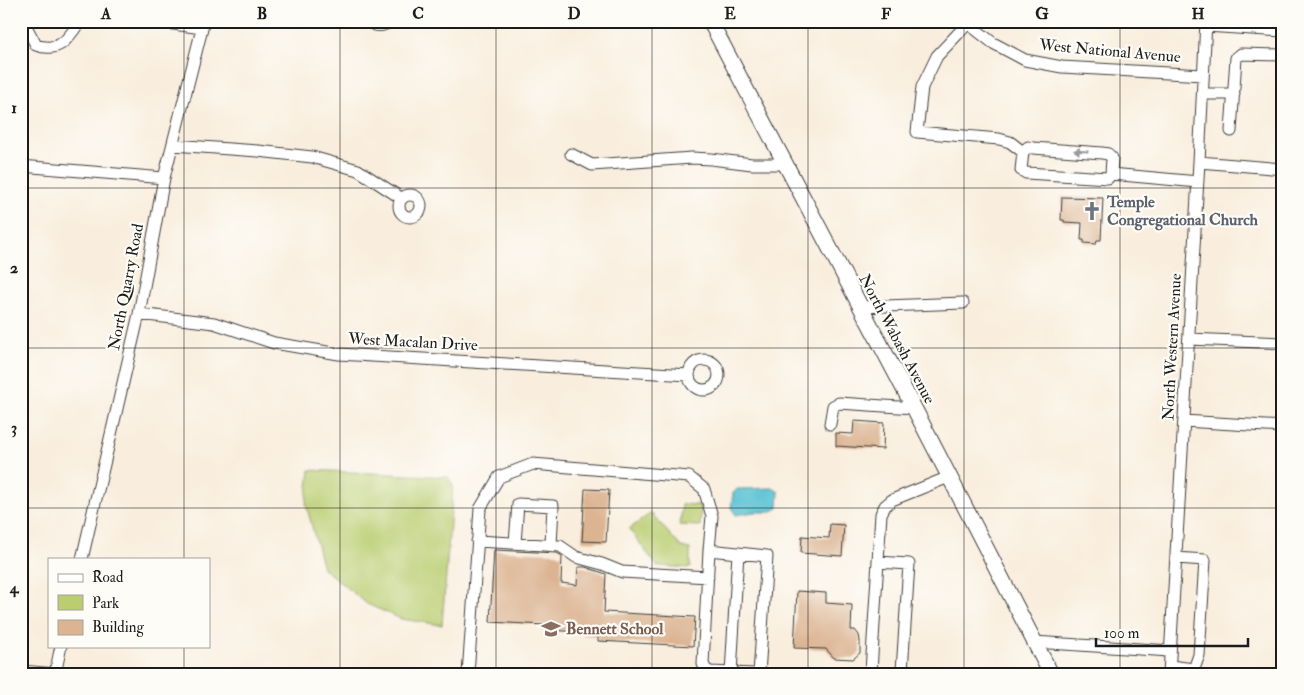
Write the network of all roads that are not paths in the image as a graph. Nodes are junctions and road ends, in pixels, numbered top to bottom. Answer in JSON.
{"nodes":[{"id":1,"x":80,"y":21,"type":"edge"},
{"id":2,"x":152,"y":21,"type":"edge"},
{"id":3,"x":368,"y":21,"type":"edge"},
{"id":4,"x":391,"y":21,"type":"edge"},
{"id":5,"x":710,"y":21,"type":"edge"},
{"id":6,"x":968,"y":22,"type":"edge"},
{"id":7,"x":1206,"y":24,"type":"edge"},
{"id":8,"x":203,"y":25,"type":"edge"},
{"id":9,"x":28,"y":30,"type":"dead end"},
{"id":10,"x":1283,"y":31,"type":"edge"},
{"id":11,"x":1283,"y":56,"type":"edge"},
{"id":12,"x":1203,"y":75,"type":"junction"},
{"id":13,"x":1202,"y":94,"type":"junction"},
{"id":14,"x":1234,"y":94,"type":"junction"},
{"id":15,"x":1231,"y":131,"type":"dead end"},
{"id":16,"x":173,"y":145,"type":"junction"},
{"id":17,"x":1022,"y":152,"type":"junction"},
{"id":18,"x":571,"y":154,"type":"dead end"},
{"id":19,"x":1199,"y":162,"type":"junction"},
{"id":20,"x":785,"y":164,"type":"junction"},
{"id":21,"x":21,"y":166,"type":"edge"},
{"id":22,"x":1283,"y":169,"type":"edge"},
{"id":23,"x":1111,"y":174,"type":"junction"},
{"id":24,"x":164,"y":178,"type":"junction"},
{"id":25,"x":1198,"y":182,"type":"junction"},
{"id":26,"x":401,"y":198,"type":"dead end"},
{"id":27,"x":963,"y":303,"type":"dead end"},
{"id":28,"x":860,"y":307,"type":"junction"},
{"id":29,"x":139,"y":314,"type":"junction"},
{"id":30,"x":1189,"y":339,"type":"junction"},
{"id":31,"x":1283,"y":343,"type":"edge"},
{"id":32,"x":690,"y":375,"type":"dead end"},
{"id":33,"x":914,"y":408,"type":"junction"},
{"id":34,"x":1184,"y":421,"type":"junction"},
{"id":35,"x":830,"y":424,"type":"dead end"},
{"id":36,"x":1283,"y":427,"type":"edge"},
{"id":37,"x":950,"y":477,"type":"junction"},
{"id":38,"x":477,"y":541,"type":"junction"},
{"id":39,"x":515,"y":543,"type":"junction"},
{"id":40,"x":551,"y":545,"type":"junction"},
{"id":41,"x":709,"y":550,"type":"junction"},
{"id":42,"x":738,"y":553,"type":"junction"},
{"id":43,"x":82,"y":558,"type":"edge"},
{"id":44,"x":1176,"y":558,"type":"junction"},
{"id":45,"x":878,"y":562,"type":"junction"},
{"id":46,"x":708,"y":577,"type":"junction"},
{"id":47,"x":1034,"y":642,"type":"junction"},
{"id":48,"x":61,"y":648,"type":"edge"},
{"id":49,"x":1170,"y":651,"type":"junction"},
{"id":50,"x":1169,"y":670,"type":"edge"},
{"id":51,"x":21,"y":671,"type":"edge"},
{"id":52,"x":1186,"y":671,"type":"edge"},
{"id":53,"x":731,"y":673,"type":"edge"},
{"id":54,"x":55,"y":674,"type":"edge"},
{"id":55,"x":468,"y":674,"type":"edge"},
{"id":56,"x":754,"y":674,"type":"edge"},
{"id":57,"x":759,"y":674,"type":"edge"},
{"id":58,"x":869,"y":674,"type":"edge"},
{"id":59,"x":895,"y":674,"type":"edge"},
{"id":60,"x":1051,"y":674,"type":"edge"}],
"edges":[{"from":1,"to":9,"type":"street"},
{"from":2,"to":8,"type":"street"},
{"from":3,"to":4,"type":"street"},
{"from":5,"to":20,"type":"main road","name":"North Wabash Avenue"},
{"from":6,"to":12,"type":"street","name":"West National Avenue"},
{"from":6,"to":17,"type":"street"},
{"from":7,"to":10,"type":"street"},
{"from":7,"to":12,"type":"street","name":"North Western Avenue"},
{"from":8,"to":16,"type":"street","name":"North Quarry Road"},
{"from":11,"to":14,"type":"street"},
{"from":12,"to":13,"type":"street","name":"North Western Avenue"},
{"from":13,"to":14,"type":"street"},
{"from":13,"to":19,"type":"street","name":"North Western Avenue"},
{"from":14,"to":15,"type":"street"},
{"from":16,"to":24,"type":"street","name":"North Quarry Road"},
{"from":16,"to":26,"type":"street"},
{"from":23,"to":17,"type":"street","one_way":true},
{"from":17,"to":23,"type":"street"},
{"from":18,"to":20,"type":"street"},
{"from":19,"to":22,"type":"street"},
{"from":19,"to":25,"type":"street","name":"North Western Avenue"},
{"from":20,"to":28,"type":"main road","name":"North Wabash Avenue"},
{"from":21,"to":24,"type":"street"},
{"from":23,"to":25,"type":"street"},
{"from":24,"to":29,"type":"street","name":"North Quarry Road"},
{"from":25,"to":30,"type":"street","name":"North Western Avenue"},
{"from":27,"to":28,"type":"street"},
{"from":28,"to":33,"type":"main road","name":"North Wabash Avenue"},
{"from":29,"to":32,"type":"street","name":"West Macalan Drive"},
{"from":29,"to":43,"type":"street","name":"North Quarry Road"},
{"from":30,"to":31,"type":"street"},
{"from":30,"to":34,"type":"street","name":"North Western Avenue"},
{"from":33,"to":35,"type":"street"},
{"from":33,"to":37,"type":"main road","name":"North Wabash Avenue"},
{"from":34,"to":36,"type":"street"},
{"from":34,"to":44,"type":"street","name":"North Western Avenue"},
{"from":37,"to":45,"type":"street"},
{"from":37,"to":47,"type":"main road","name":"North Wabash Avenue"},
{"from":38,"to":39,"type":"street"},
{"from":38,"to":41,"type":"street"},
{"from":38,"to":55,"type":"street"},
{"from":39,"to":40,"type":"street"},
{"from":39,"to":40,"type":"street"},
{"from":40,"to":46,"type":"street"},
{"from":41,"to":42,"type":"street"},
{"from":41,"to":46,"type":"street"},
{"from":42,"to":53,"type":"street"},
{"from":42,"to":57,"type":"street"},
{"from":44,"to":49,"type":"street","name":"North Western Avenue"},
{"from":44,"to":52,"type":"street"},
{"from":45,"to":58,"type":"street"},
{"from":45,"to":59,"type":"street"},
{"from":46,"to":53,"type":"street"},
{"from":47,"to":49,"type":"street"},
{"from":47,"to":60,"type":"main road","name":"North Wabash Avenue"},
{"from":48,"to":54,"type":"street"},
{"from":49,"to":50,"type":"street","name":"North Western Avenue"},
{"from":50,"to":52,"type":"street"},
{"from":51,"to":54,"type":"street"},
{"from":53,"to":56,"type":"street"}]}
